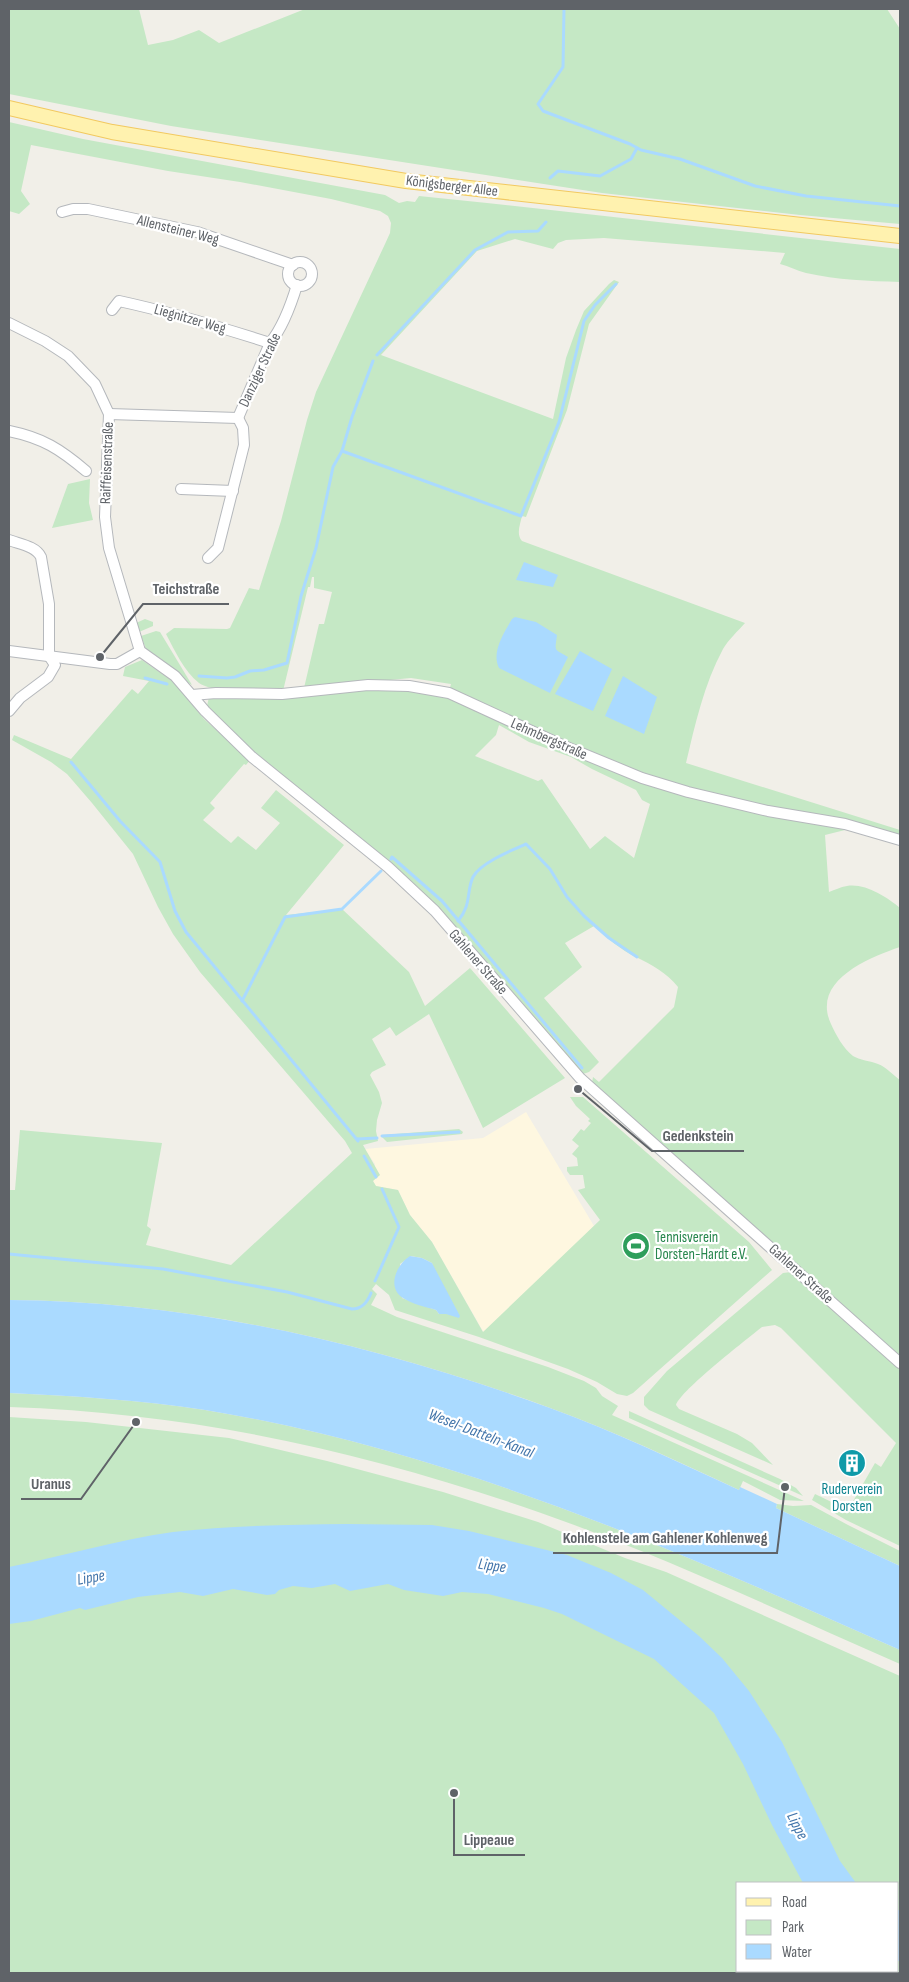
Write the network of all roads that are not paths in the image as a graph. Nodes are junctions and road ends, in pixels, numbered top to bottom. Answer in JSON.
{"nodes":[{"id":1,"x":9,"y":108,"type":"edge"},
{"id":2,"x":62,"y":212,"type":"dead end"},
{"id":3,"x":900,"y":236,"type":"edge"},
{"id":4,"x":293,"y":265,"type":"junction"},
{"id":5,"x":296,"y":285,"type":"junction"},
{"id":6,"x":112,"y":310,"type":"dead end"},
{"id":7,"x":9,"y":323,"type":"edge"},
{"id":8,"x":270,"y":344,"type":"junction"},
{"id":9,"x":109,"y":414,"type":"junction"},
{"id":10,"x":238,"y":418,"type":"junction"},
{"id":11,"x":9,"y":431,"type":"edge"},
{"id":12,"x":86,"y":472,"type":"dead end"},
{"id":13,"x":181,"y":489,"type":"dead end"},
{"id":14,"x":233,"y":491,"type":"junction"},
{"id":15,"x":9,"y":540,"type":"edge"},
{"id":16,"x":208,"y":558,"type":"dead end"},
{"id":17,"x":9,"y":650,"type":"edge"},
{"id":18,"x":140,"y":651,"type":"junction"},
{"id":19,"x":49,"y":656,"type":"junction"},
{"id":20,"x":192,"y":695,"type":"junction"},
{"id":21,"x":9,"y":711,"type":"edge"},
{"id":22,"x":900,"y":840,"type":"edge"},
{"id":23,"x":900,"y":1363,"type":"edge"}],
"edges":[{"from":1,"to":3,"type":"main road","name":"Königsberger Allee"},
{"from":2,"to":4,"type":"street","name":"Allensteiner Weg"},
{"from":4,"to":5,"type":"street","name":"Danziger Straße"},
{"from":4,"to":5,"type":"street"},
{"from":5,"to":8,"type":"street","name":"Danziger Straße"},
{"from":6,"to":8,"type":"street","name":"Liegnitzer Weg"},
{"from":7,"to":9,"type":"street","name":"Raiffeisenstraße"},
{"from":8,"to":10,"type":"street","name":"Danziger Straße"},
{"from":9,"to":10,"type":"street","name":"Danziger Straße"},
{"from":9,"to":18,"type":"street","name":"Raiffeisenstraße"},
{"from":10,"to":14,"type":"street"},
{"from":11,"to":12,"type":"street"},
{"from":13,"to":14,"type":"street"},
{"from":14,"to":16,"type":"street"},
{"from":15,"to":19,"type":"street"},
{"from":17,"to":19,"type":"street"},
{"from":18,"to":19,"type":"street"},
{"from":18,"to":20,"type":"street","name":"Gahlener Straße"},
{"from":19,"to":21,"type":"street"},
{"from":20,"to":22,"type":"street","name":"Lehmbergstraße"},
{"from":20,"to":23,"type":"street","name":"Gahlener Straße"}]}
